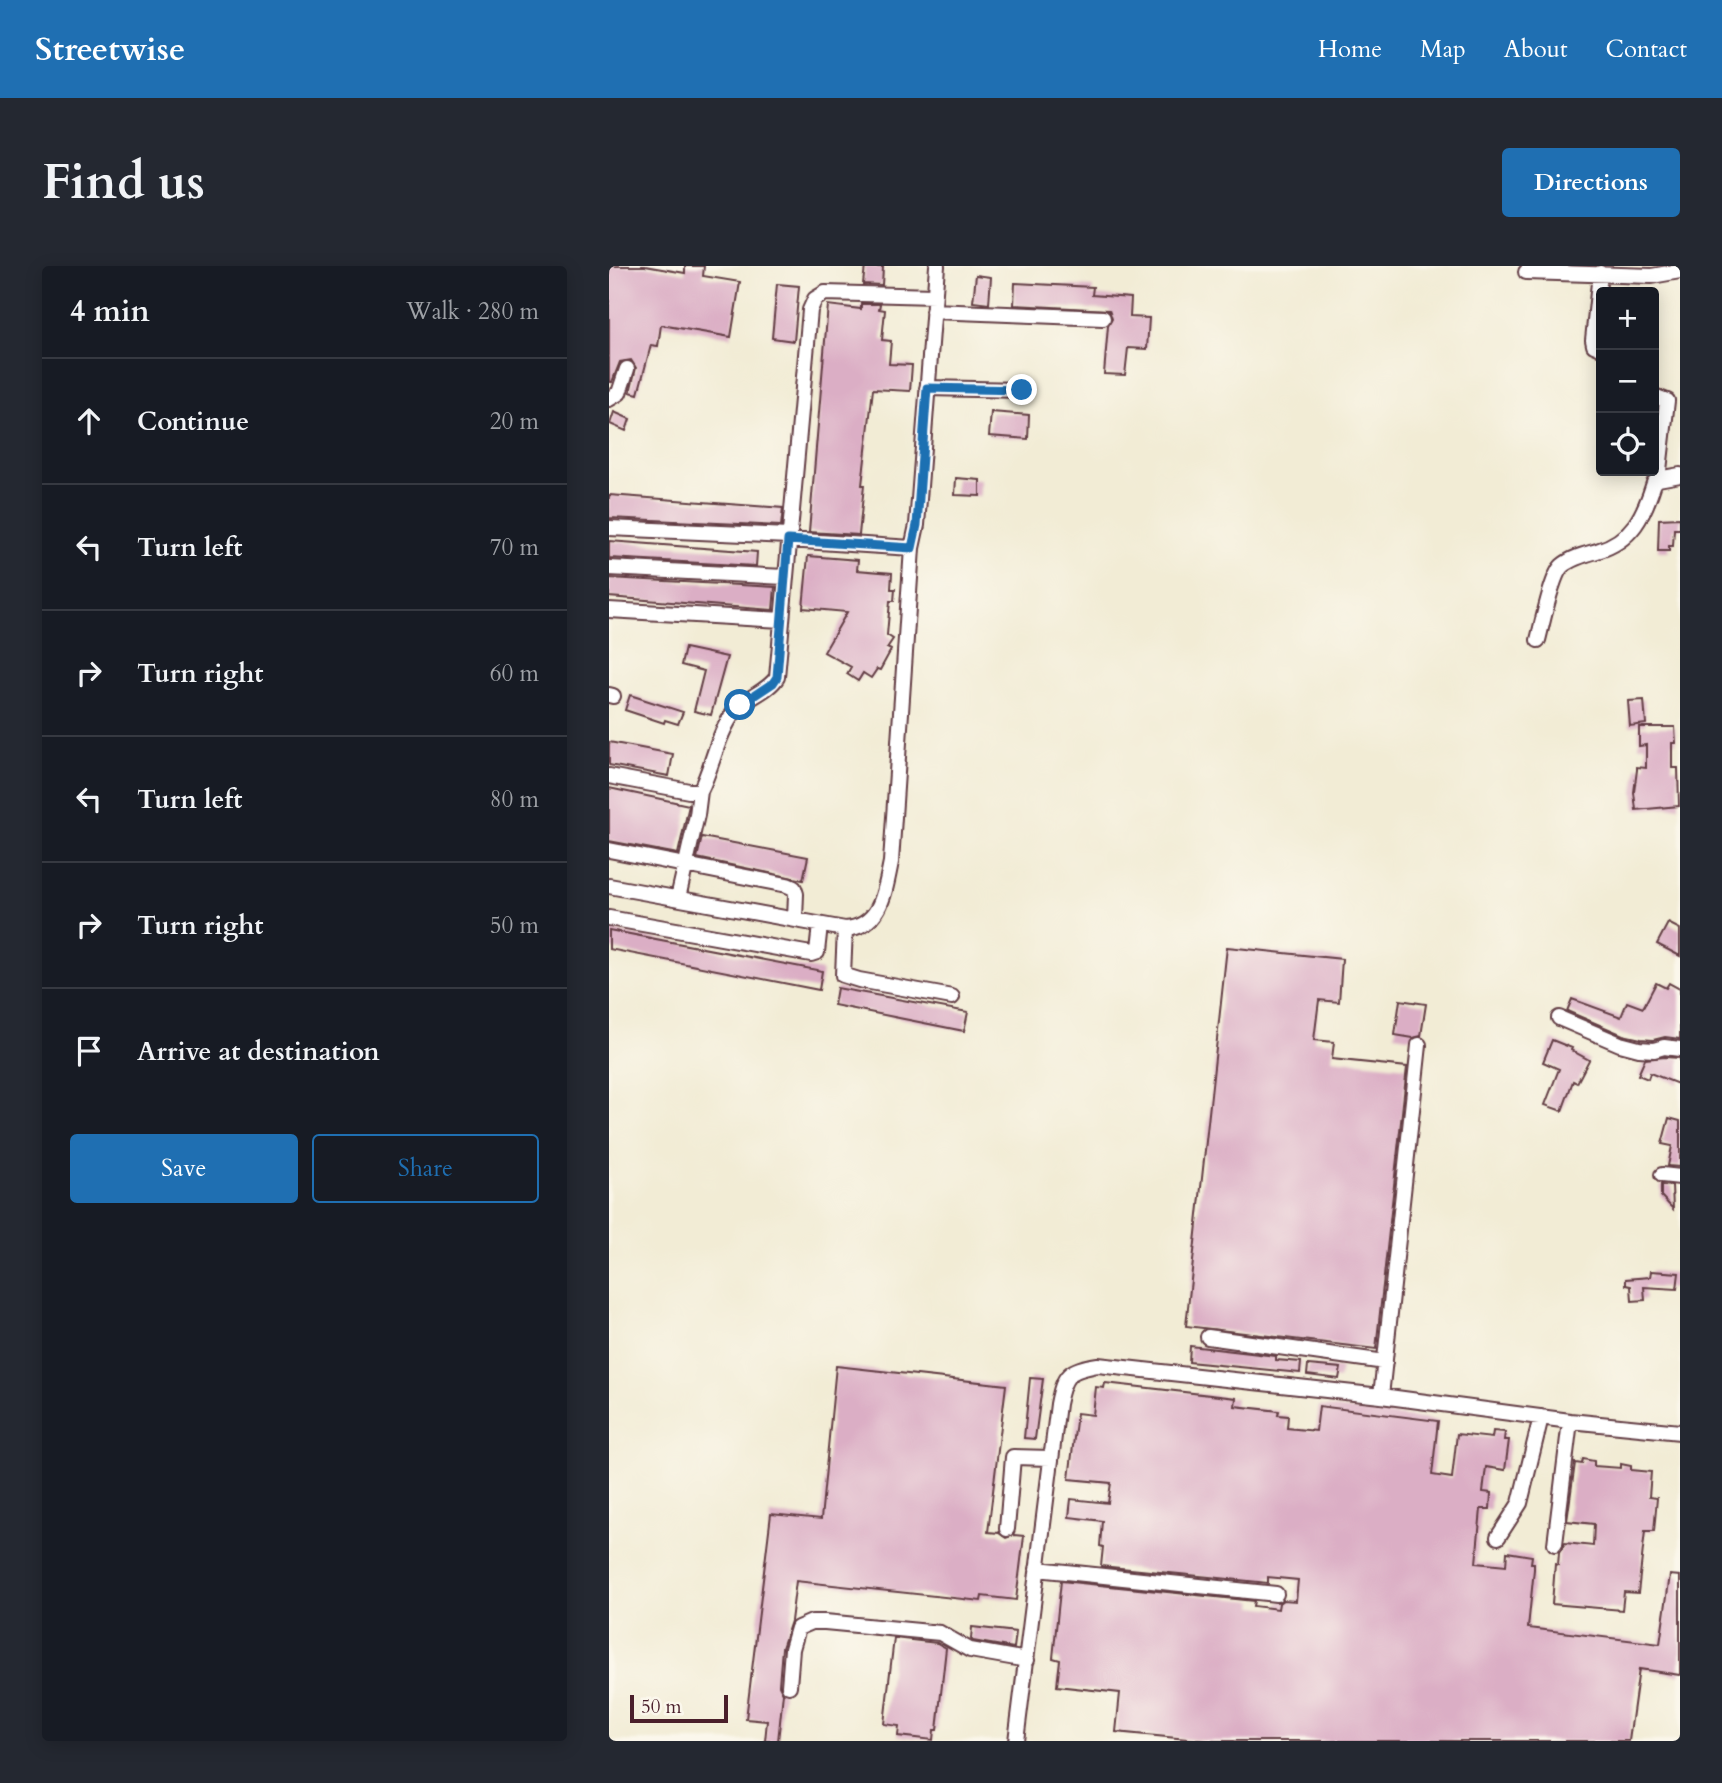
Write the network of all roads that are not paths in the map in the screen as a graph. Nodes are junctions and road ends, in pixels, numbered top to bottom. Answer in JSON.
{"nodes":[{"id":1,"x":937,"y":266,"type":"edge"},
{"id":2,"x":1680,"y":271,"type":"edge"},
{"id":3,"x":1526,"y":272,"type":"dead end"},
{"id":4,"x":1600,"y":273,"type":"junction"},
{"id":5,"x":1599,"y":287,"type":"edge"},
{"id":6,"x":934,"y":303,"type":"junction"},
{"id":7,"x":1596,"y":311,"type":"edge"},
{"id":8,"x":1103,"y":318,"type":"dead end"},
{"id":9,"x":1596,"y":346,"type":"edge"},
{"id":10,"x":627,"y":369,"type":"dead end"},
{"id":11,"x":927,"y":388,"type":"junction"},
{"id":12,"x":1022,"y":390,"type":"dead end"},
{"id":13,"x":1659,"y":398,"type":"edge"},
{"id":14,"x":609,"y":399,"type":"edge"},
{"id":15,"x":1680,"y":475,"type":"edge"},
{"id":16,"x":1658,"y":479,"type":"junction"},
{"id":17,"x":609,"y":528,"type":"edge"},
{"id":18,"x":788,"y":538,"type":"junction"},
{"id":19,"x":912,"y":548,"type":"junction"},
{"id":20,"x":609,"y":568,"type":"edge"},
{"id":21,"x":785,"y":577,"type":"junction"},
{"id":22,"x":609,"y":610,"type":"edge"},
{"id":23,"x":782,"y":620,"type":"junction"},
{"id":24,"x":1538,"y":640,"type":"dead end"},
{"id":25,"x":609,"y":776,"type":"edge"},
{"id":26,"x":700,"y":791,"type":"junction"},
{"id":27,"x":609,"y":850,"type":"edge"},
{"id":28,"x":687,"y":864,"type":"junction"},
{"id":29,"x":609,"y":886,"type":"edge"},
{"id":30,"x":678,"y":898,"type":"junction"},
{"id":31,"x":609,"y":918,"type":"edge"},
{"id":32,"x":795,"y":919,"type":"junction"},
{"id":33,"x":820,"y":925,"type":"junction"},
{"id":34,"x":845,"y":929,"type":"junction"},
{"id":35,"x":952,"y":997,"type":"dead end"},
{"id":36,"x":1559,"y":1018,"type":"dead end"},
{"id":37,"x":1419,"y":1045,"type":"dead end"},
{"id":38,"x":1680,"y":1049,"type":"edge"},
{"id":39,"x":1663,"y":1175,"type":"dead end"},
{"id":40,"x":1680,"y":1177,"type":"edge"},
{"id":41,"x":1208,"y":1337,"type":"dead end"},
{"id":42,"x":1385,"y":1362,"type":"junction"},
{"id":43,"x":1381,"y":1396,"type":"junction"},
{"id":44,"x":1541,"y":1417,"type":"junction"},
{"id":45,"x":1570,"y":1421,"type":"junction"},
{"id":46,"x":1680,"y":1432,"type":"edge"},
{"id":47,"x":1051,"y":1458,"type":"junction"},
{"id":48,"x":1007,"y":1529,"type":"dead end"},
{"id":49,"x":1498,"y":1537,"type":"dead end"},
{"id":50,"x":1555,"y":1544,"type":"dead end"},
{"id":51,"x":1037,"y":1569,"type":"junction"},
{"id":52,"x":1276,"y":1594,"type":"dead end"},
{"id":53,"x":1027,"y":1660,"type":"junction"},
{"id":54,"x":789,"y":1686,"type":"dead end"},
{"id":55,"x":1016,"y":1741,"type":"edge"}],
"edges":[{"from":1,"to":6,"type":"street"},
{"from":2,"to":4,"type":"street"},
{"from":3,"to":4,"type":"street"},
{"from":4,"to":5,"type":"street"},
{"from":6,"to":8,"type":"street"},
{"from":6,"to":11,"type":"street"},
{"from":6,"to":18,"type":"street"},
{"from":7,"to":9,"type":"street"},
{"from":10,"to":14,"type":"street"},
{"from":11,"to":12,"type":"street"},
{"from":11,"to":19,"type":"street"},
{"from":13,"to":16,"type":"street"},
{"from":15,"to":16,"type":"street"},
{"from":16,"to":24,"type":"street"},
{"from":17,"to":18,"type":"street"},
{"from":18,"to":19,"type":"street"},
{"from":18,"to":21,"type":"street"},
{"from":19,"to":34,"type":"street"},
{"from":20,"to":21,"type":"street"},
{"from":21,"to":23,"type":"street"},
{"from":22,"to":23,"type":"street"},
{"from":23,"to":26,"type":"street"},
{"from":25,"to":26,"type":"street"},
{"from":26,"to":28,"type":"street"},
{"from":27,"to":28,"type":"street"},
{"from":28,"to":30,"type":"street"},
{"from":28,"to":32,"type":"street"},
{"from":29,"to":30,"type":"street"},
{"from":30,"to":32,"type":"street"},
{"from":31,"to":33,"type":"street"},
{"from":32,"to":33,"type":"street"},
{"from":33,"to":34,"type":"street"},
{"from":34,"to":35,"type":"street"},
{"from":36,"to":38,"type":"street"},
{"from":37,"to":42,"type":"street"},
{"from":39,"to":40,"type":"street"},
{"from":41,"to":42,"type":"street"},
{"from":42,"to":43,"type":"street"},
{"from":43,"to":44,"type":"street"},
{"from":43,"to":47,"type":"street"},
{"from":44,"to":45,"type":"street"},
{"from":44,"to":49,"type":"street"},
{"from":45,"to":46,"type":"street"},
{"from":45,"to":50,"type":"street"},
{"from":47,"to":48,"type":"street"},
{"from":47,"to":51,"type":"street"},
{"from":51,"to":52,"type":"street"},
{"from":51,"to":53,"type":"street"},
{"from":53,"to":54,"type":"street"},
{"from":53,"to":55,"type":"street"}]}
